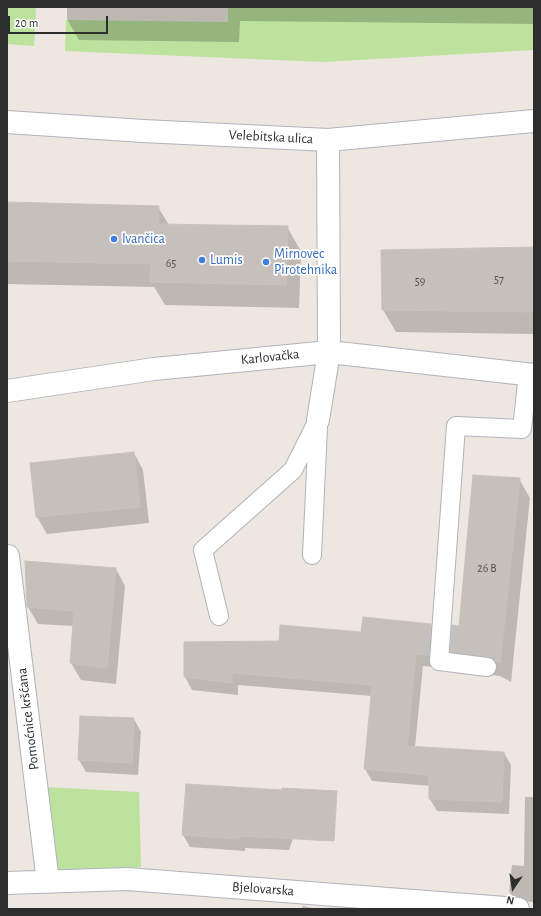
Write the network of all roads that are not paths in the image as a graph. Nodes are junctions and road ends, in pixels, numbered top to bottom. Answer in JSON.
{"nodes":[{"id":1,"x":534,"y":121,"type":"edge"},
{"id":2,"x":7,"y":122,"type":"edge"},
{"id":3,"x":328,"y":140,"type":"junction"},
{"id":4,"x":329,"y":352,"type":"junction"},
{"id":5,"x":531,"y":374,"type":"edge"},
{"id":6,"x":7,"y":391,"type":"edge"},
{"id":7,"x":318,"y":420,"type":"junction"},
{"id":8,"x":312,"y":555,"type":"dead end"},
{"id":9,"x":8,"y":556,"type":"dead end"},
{"id":10,"x":219,"y":616,"type":"dead end"},
{"id":11,"x":487,"y":667,"type":"dead end"},
{"id":12,"x":48,"y":882,"type":"junction"},
{"id":13,"x":7,"y":883,"type":"edge"},
{"id":14,"x":518,"y":909,"type":"edge"}],
"edges":[{"from":1,"to":3,"type":"street","name":"Velebitska ulica"},
{"from":2,"to":3,"type":"street","name":"Velebitska ulica"},
{"from":3,"to":4,"type":"street"},
{"from":4,"to":5,"type":"street","name":"Karlovačka"},
{"from":4,"to":6,"type":"street","name":"Karlovačka"},
{"from":4,"to":7,"type":"street"},
{"from":5,"to":11,"type":"lane"},
{"from":7,"to":8,"type":"lane"},
{"from":7,"to":10,"type":"lane"},
{"from":9,"to":12,"type":"street","name":"Pomoćnice kršćana"},
{"from":12,"to":13,"type":"street","name":"Bjelovarska"},
{"from":12,"to":14,"type":"street","name":"Bjelovarska"}]}
